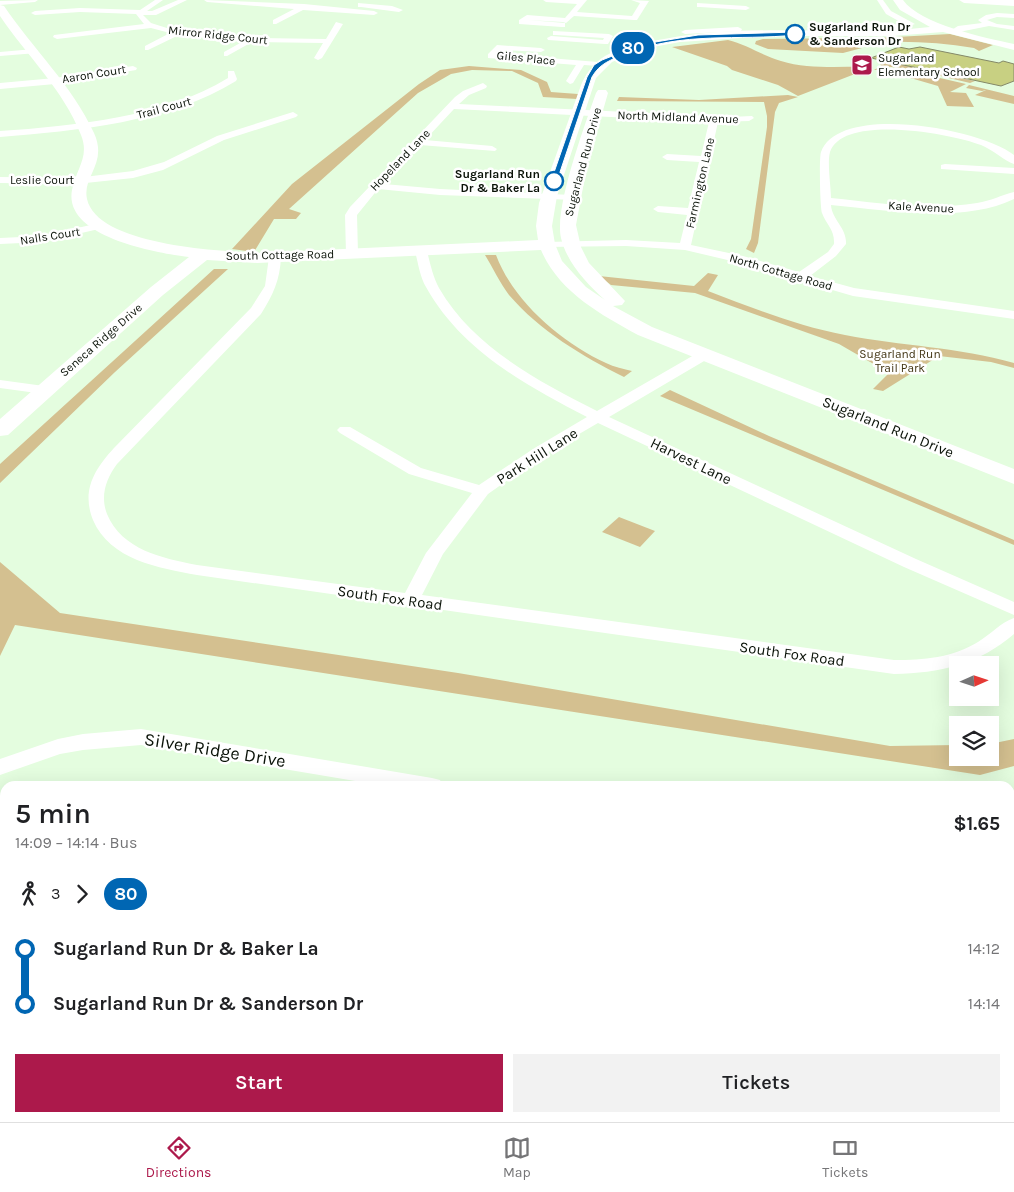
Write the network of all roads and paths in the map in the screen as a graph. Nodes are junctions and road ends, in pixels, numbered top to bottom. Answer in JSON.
{"nodes":[{"id":1,"x":35,"y":0,"type":"edge"},
{"id":2,"x":160,"y":0,"type":"edge"},
{"id":3,"x":184,"y":0,"type":"edge"},
{"id":4,"x":207,"y":0,"type":"edge"},
{"id":5,"x":291,"y":0,"type":"edge"},
{"id":6,"x":390,"y":0,"type":"edge"},
{"id":7,"x":546,"y":0,"type":"edge"},
{"id":8,"x":634,"y":0,"type":"edge"},
{"id":9,"x":749,"y":0,"type":"edge"},
{"id":10,"x":880,"y":0,"type":"edge"},
{"id":11,"x":898,"y":0,"type":"edge"},
{"id":12,"x":913,"y":0,"type":"edge"},
{"id":13,"x":964,"y":0,"type":"edge"},
{"id":14,"x":312,"y":1,"type":"edge"},
{"id":15,"x":583,"y":1,"type":"edge"},
{"id":16,"x":6,"y":2,"type":"edge"},
{"id":17,"x":250,"y":2,"type":"edge"},
{"id":18,"x":1014,"y":3,"type":"edge"},
{"id":19,"x":134,"y":4,"type":"dead end"},
{"id":20,"x":700,"y":5,"type":"dead end"},
{"id":21,"x":301,"y":7,"type":"junction"},
{"id":22,"x":0,"y":8,"type":"edge"},
{"id":23,"x":377,"y":10,"type":"junction"},
{"id":24,"x":399,"y":10,"type":"dead end"},
{"id":25,"x":35,"y":13,"type":"dead end"},
{"id":26,"x":118,"y":13,"type":"junction"},
{"id":27,"x":140,"y":13,"type":"junction"},
{"id":28,"x":743,"y":14,"type":"junction"},
{"id":29,"x":1014,"y":16,"type":"edge"},
{"id":30,"x":567,"y":20,"type":"junction"},
{"id":31,"x":276,"y":22,"type":"dead end"},
{"id":32,"x":339,"y":24,"type":"dead end"},
{"id":33,"x":988,"y":24,"type":"junction"},
{"id":34,"x":149,"y":26,"type":"junction"},
{"id":35,"x":832,"y":28,"type":"dead end"},
{"id":36,"x":1014,"y":28,"type":"edge"},
{"id":37,"x":954,"y":29,"type":"junction"},
{"id":38,"x":174,"y":30,"type":"junction"},
{"id":39,"x":684,"y":32,"type":"dead end"},
{"id":40,"x":261,"y":34,"type":"junction"},
{"id":41,"x":741,"y":34,"type":"junction"},
{"id":42,"x":554,"y":35,"type":"junction"},
{"id":43,"x":284,"y":36,"type":"dead end"},
{"id":44,"x":57,"y":37,"type":"dead end"},
{"id":45,"x":251,"y":40,"type":"junction"},
{"id":46,"x":329,"y":41,"type":"junction"},
{"id":47,"x":1014,"y":43,"type":"edge"},
{"id":48,"x":1014,"y":47,"type":"edge"},
{"id":49,"x":148,"y":48,"type":"dead end"},
{"id":50,"x":541,"y":50,"type":"junction"},
{"id":51,"x":34,"y":51,"type":"junction"},
{"id":52,"x":0,"y":54,"type":"edge"},
{"id":53,"x":226,"y":54,"type":"dead end"},
{"id":54,"x":318,"y":58,"type":"dead end"},
{"id":55,"x":533,"y":60,"type":"junction"},
{"id":56,"x":581,"y":63,"type":"junction"},
{"id":57,"x":598,"y":64,"type":"junction"},
{"id":58,"x":133,"y":68,"type":"dead end"},
{"id":59,"x":232,"y":73,"type":"dead end"},
{"id":60,"x":55,"y":81,"type":"junction"},
{"id":61,"x":570,"y":81,"type":"dead end"},
{"id":62,"x":0,"y":86,"type":"edge"},
{"id":63,"x":483,"y":86,"type":"dead end"},
{"id":64,"x":452,"y":106,"type":"junction"},
{"id":65,"x":578,"y":113,"type":"junction"},
{"id":66,"x":595,"y":114,"type":"junction"},
{"id":67,"x":293,"y":115,"type":"dead end"},
{"id":68,"x":749,"y":118,"type":"dead end"},
{"id":69,"x":714,"y":119,"type":"junction"},
{"id":70,"x":83,"y":124,"type":"junction"},
{"id":71,"x":0,"y":134,"type":"edge"},
{"id":72,"x":418,"y":142,"type":"junction"},
{"id":73,"x":492,"y":149,"type":"dead end"},
{"id":74,"x":667,"y":157,"type":"dead end"},
{"id":75,"x":705,"y":159,"type":"junction"},
{"id":76,"x":1014,"y":162,"type":"edge"},
{"id":77,"x":945,"y":167,"type":"dead end"},
{"id":78,"x":1014,"y":171,"type":"edge"},
{"id":79,"x":84,"y":179,"type":"junction"},
{"id":80,"x":0,"y":180,"type":"edge"},
{"id":81,"x":375,"y":186,"type":"junction"},
{"id":82,"x":1014,"y":195,"type":"edge"},
{"id":83,"x":548,"y":197,"type":"junction"},
{"id":84,"x":572,"y":198,"type":"junction"},
{"id":85,"x":826,"y":201,"type":"junction"},
{"id":86,"x":658,"y":209,"type":"dead end"},
{"id":87,"x":693,"y":212,"type":"junction"},
{"id":88,"x":99,"y":226,"type":"junction"},
{"id":89,"x":0,"y":241,"type":"edge"},
{"id":90,"x":572,"y":244,"type":"junction"},
{"id":91,"x":547,"y":245,"type":"junction"},
{"id":92,"x":685,"y":247,"type":"junction"},
{"id":93,"x":421,"y":251,"type":"junction"},
{"id":94,"x":204,"y":254,"type":"junction"},
{"id":95,"x":352,"y":254,"type":"junction"},
{"id":96,"x":275,"y":258,"type":"junction"},
{"id":97,"x":800,"y":277,"type":"junction"},
{"id":98,"x":1014,"y":315,"type":"edge"},
{"id":99,"x":706,"y":354,"type":"junction"},
{"id":100,"x":0,"y":384,"type":"edge"},
{"id":101,"x":44,"y":390,"type":"junction"},
{"id":102,"x":598,"y":418,"type":"junction"},
{"id":103,"x":0,"y":430,"type":"edge"},
{"id":104,"x":345,"y":430,"type":"dead end"},
{"id":105,"x":1014,"y":477,"type":"edge"},
{"id":106,"x":482,"y":491,"type":"junction"},
{"id":107,"x":410,"y":600,"type":"junction"},
{"id":108,"x":1014,"y":609,"type":"edge"},
{"id":109,"x":1014,"y":624,"type":"edge"},
{"id":110,"x":0,"y":767,"type":"edge"},
{"id":111,"x":402,"y":781,"type":"edge"}],
"edges":[{"from":1,"to":16,"type":"street"},
{"from":2,"to":27,"type":"street"},
{"from":3,"to":27,"type":"street"},
{"from":4,"to":17,"type":"street"},
{"from":5,"to":14,"type":"street"},
{"from":6,"to":23,"type":"street"},
{"from":7,"to":15,"type":"street"},
{"from":8,"to":30,"type":"street"},
{"from":9,"to":28,"type":"street"},
{"from":10,"to":35,"type":"street"},
{"from":11,"to":37,"type":"street","name":"Sugarland Run Drive"},
{"from":12,"to":37,"type":"street","name":"Sugarland Run Drive"},
{"from":13,"to":18,"type":"street"},
{"from":14,"to":21,"type":"street"},
{"from":14,"to":23,"type":"street"},
{"from":15,"to":30,"type":"street"},
{"from":16,"to":51,"type":"street","name":"South Cottage Road"},
{"from":17,"to":21,"type":"street"},
{"from":19,"to":26,"type":"street"},
{"from":20,"to":28,"type":"street"},
{"from":21,"to":23,"type":"street"},
{"from":21,"to":31,"type":"street"},
{"from":22,"to":51,"type":"street","name":"South Cottage Road"},
{"from":23,"to":24,"type":"street"},
{"from":25,"to":26,"type":"street"},
{"from":26,"to":27,"type":"street"},
{"from":27,"to":34,"type":"street","name":"Mirror Ridge Court"},
{"from":28,"to":41,"type":"street"},
{"from":29,"to":33,"type":"street"},
{"from":30,"to":42,"type":"street"},
{"from":32,"to":46,"type":"street"},
{"from":33,"to":36,"type":"street"},
{"from":33,"to":37,"type":"street"},
{"from":34,"to":38,"type":"street","name":"Mirror Ridge Court"},
{"from":34,"to":44,"type":"street"},
{"from":37,"to":41,"type":"street","name":"Sugarland Run Drive"},
{"from":37,"to":47,"type":"street","name":"Sugarland Run Drive"},
{"from":37,"to":48,"type":"street","name":"Sugarland Run Drive"},
{"from":38,"to":40,"type":"street"},
{"from":38,"to":45,"type":"street","name":"Mirror Ridge Court"},
{"from":38,"to":49,"type":"street"},
{"from":39,"to":41,"type":"street"},
{"from":40,"to":43,"type":"street"},
{"from":40,"to":45,"type":"street"},
{"from":41,"to":57,"type":"street","name":"Sugarland Run Drive"},
{"from":41,"to":66,"type":"street","name":"Sugarland Run Drive"},
{"from":42,"to":42,"type":"street"},
{"from":42,"to":50,"type":"street"},
{"from":45,"to":46,"type":"street","name":"Mirror Ridge Court"},
{"from":45,"to":53,"type":"street"},
{"from":46,"to":54,"type":"street"},
{"from":50,"to":55,"type":"street"},
{"from":50,"to":55,"type":"street","name":"Giles Place"},
{"from":51,"to":52,"type":"street"},
{"from":51,"to":60,"type":"street","name":"South Cottage Road"},
{"from":55,"to":56,"type":"street","name":"Giles Place"},
{"from":56,"to":57,"type":"street","name":"Giles Place"},
{"from":56,"to":61,"type":"street","name":"Giles Place"},
{"from":57,"to":65,"type":"street","name":"Sugarland Run Drive"},
{"from":58,"to":60,"type":"street","name":"Aaron Court"},
{"from":59,"to":70,"type":"street","name":"Trail Court"},
{"from":60,"to":62,"type":"street","name":"Aaron Court"},
{"from":60,"to":70,"type":"street","name":"South Cottage Road"},
{"from":63,"to":64,"type":"street","name":"Hopeland Lane"},
{"from":64,"to":65,"type":"street","name":"North Midland Avenue"},
{"from":64,"to":72,"type":"street","name":"Hopeland Lane"},
{"from":65,"to":66,"type":"street","name":"North Midland Avenue"},
{"from":65,"to":83,"type":"street","name":"Sugarland Run Drive"},
{"from":66,"to":69,"type":"street","name":"North Midland Avenue"},
{"from":66,"to":84,"type":"street","name":"Sugarland Run Drive"},
{"from":67,"to":79,"type":"street","name":"Leslie Court"},
{"from":68,"to":69,"type":"street","name":"North Midland Avenue"},
{"from":69,"to":75,"type":"street","name":"Farmington Lane"},
{"from":70,"to":71,"type":"street"},
{"from":70,"to":79,"type":"street","name":"South Cottage Road"},
{"from":72,"to":73,"type":"street"},
{"from":72,"to":81,"type":"street","name":"Hopeland Lane"},
{"from":74,"to":75,"type":"street"},
{"from":75,"to":87,"type":"street","name":"Farmington Lane"},
{"from":76,"to":85,"type":"street"},
{"from":77,"to":78,"type":"street"},
{"from":79,"to":80,"type":"street","name":"Leslie Court"},
{"from":79,"to":88,"type":"street","name":"South Cottage Road"},
{"from":81,"to":83,"type":"street"},
{"from":81,"to":95,"type":"street","name":"Hopeland Lane"},
{"from":82,"to":85,"type":"street","name":"Kale Avenue"},
{"from":83,"to":84,"type":"street"},
{"from":83,"to":91,"type":"street","name":"Sugarland Run Drive"},
{"from":84,"to":90,"type":"street","name":"Sugarland Run Drive"},
{"from":85,"to":97,"type":"street"},
{"from":86,"to":87,"type":"street"},
{"from":87,"to":92,"type":"street","name":"Farmington Lane"},
{"from":88,"to":89,"type":"street","name":"Nalls Court"},
{"from":88,"to":94,"type":"street","name":"South Cottage Road"},
{"from":90,"to":91,"type":"street","name":"North Cottage Road"},
{"from":90,"to":92,"type":"street","name":"North Cottage Road"},
{"from":90,"to":99,"type":"street","name":"Sugarland Run Drive"},
{"from":91,"to":93,"type":"street","name":"South Cottage Road"},
{"from":91,"to":99,"type":"street","name":"Sugarland Run Drive"},
{"from":92,"to":97,"type":"street","name":"North Cottage Road"},
{"from":93,"to":95,"type":"street","name":"South Cottage Road"},
{"from":93,"to":102,"type":"street","name":"Harvest Lane"},
{"from":94,"to":96,"type":"street","name":"South Cottage Road"},
{"from":94,"to":101,"type":"street","name":"Seneca Ridge Drive"},
{"from":95,"to":96,"type":"street","name":"South Cottage Road"},
{"from":96,"to":107,"type":"street","name":"South Fox Road"},
{"from":97,"to":98,"type":"street","name":"North Cottage Road"},
{"from":99,"to":102,"type":"street","name":"Park Hill Lane"},
{"from":99,"to":105,"type":"street","name":"Sugarland Run Drive"},
{"from":100,"to":101,"type":"street"},
{"from":101,"to":103,"type":"street","name":"Seneca Ridge Drive"},
{"from":102,"to":106,"type":"street","name":"Park Hill Lane"},
{"from":102,"to":108,"type":"street","name":"Harvest Lane"},
{"from":104,"to":106,"type":"street"},
{"from":106,"to":107,"type":"street","name":"Park Hill Lane"},
{"from":107,"to":109,"type":"street","name":"South Fox Road"},
{"from":110,"to":111,"type":"street","name":"Silver Ridge Drive"}]}
